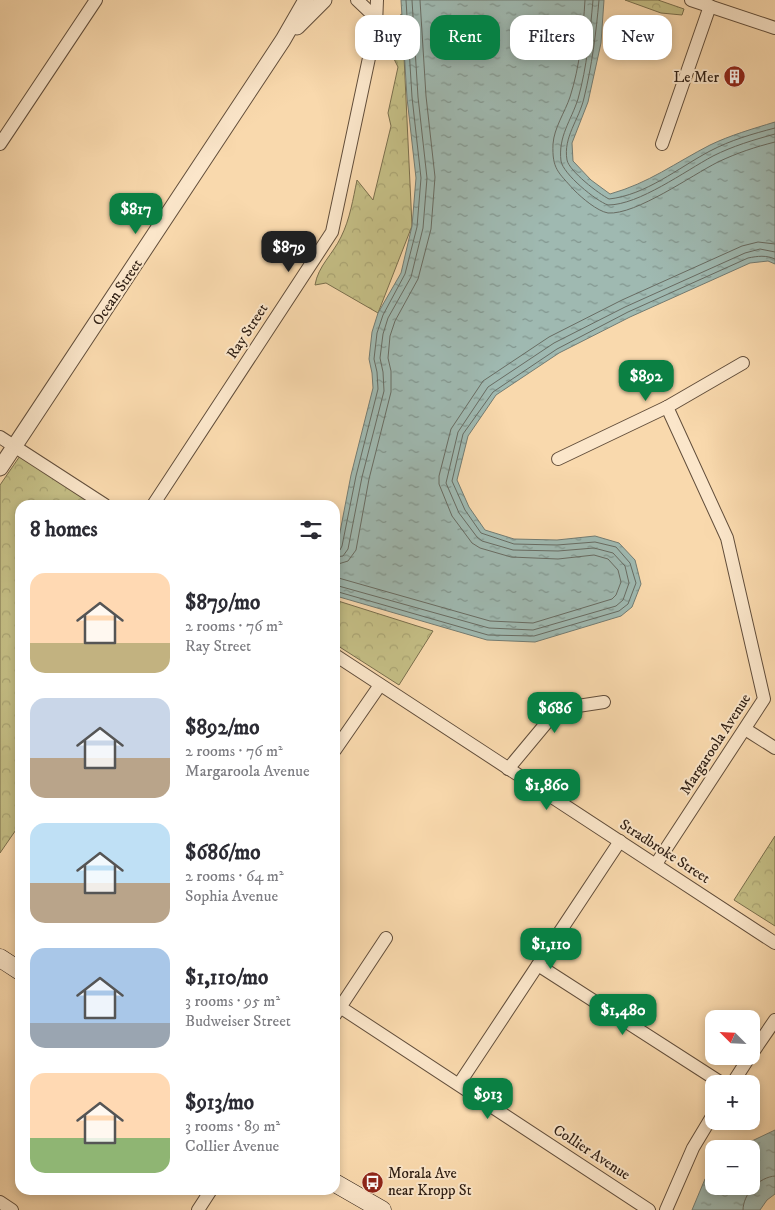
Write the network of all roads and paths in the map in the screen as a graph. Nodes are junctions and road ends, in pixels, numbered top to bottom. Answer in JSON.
{"nodes":[{"id":1,"x":96,"y":0,"type":"edge"},
{"id":2,"x":305,"y":0,"type":"edge"},
{"id":3,"x":324,"y":0,"type":"edge"},
{"id":4,"x":357,"y":0,"type":"edge"},
{"id":5,"x":377,"y":0,"type":"edge"},
{"id":6,"x":691,"y":0,"type":"edge"},
{"id":7,"x":710,"y":6,"type":"junction"},
{"id":8,"x":373,"y":15,"type":"edge"},
{"id":9,"x":377,"y":15,"type":"edge"},
{"id":10,"x":775,"y":28,"type":"edge"},
{"id":11,"x":283,"y":40,"type":"junction"},
{"id":12,"x":368,"y":60,"type":"edge"},
{"id":13,"x":0,"y":144,"type":"edge"},
{"id":14,"x":662,"y":144,"type":"dead end"},
{"id":15,"x":744,"y":363,"type":"dead end"},
{"id":16,"x":667,"y":407,"type":"junction"},
{"id":17,"x":0,"y":437,"type":"edge"},
{"id":18,"x":14,"y":446,"type":"junction"},
{"id":19,"x":558,"y":459,"type":"dead end"},
{"id":20,"x":0,"y":468,"type":"edge"},
{"id":21,"x":97,"y":500,"type":"edge"},
{"id":22,"x":156,"y":500,"type":"edge"},
{"id":23,"x":340,"y":658,"type":"edge"},
{"id":24,"x":380,"y":684,"type":"junction"},
{"id":25,"x":604,"y":702,"type":"dead end"},
{"id":26,"x":745,"y":729,"type":"junction"},
{"id":27,"x":340,"y":743,"type":"edge"},
{"id":28,"x":775,"y":748,"type":"edge"},
{"id":29,"x":508,"y":769,"type":"junction"},
{"id":30,"x":620,"y":841,"type":"junction"},
{"id":31,"x":656,"y":864,"type":"junction"},
{"id":32,"x":386,"y":938,"type":"dead end"},
{"id":33,"x":775,"y":943,"type":"edge"},
{"id":34,"x":538,"y":965,"type":"junction"},
{"id":35,"x":340,"y":1008,"type":"edge"},
{"id":36,"x":340,"y":1012,"type":"edge"},
{"id":37,"x":775,"y":1020,"type":"edge"},
{"id":38,"x":760,"y":1042,"type":"edge"},
{"id":39,"x":709,"y":1075,"type":"edge"},
{"id":40,"x":458,"y":1084,"type":"junction"},
{"id":41,"x":705,"y":1128,"type":"edge"},
{"id":42,"x":340,"y":1186,"type":"edge"},
{"id":43,"x":208,"y":1195,"type":"edge"},
{"id":44,"x":0,"y":1202,"type":"edge"},
{"id":45,"x":12,"y":1210,"type":"edge"},
{"id":46,"x":198,"y":1210,"type":"edge"},
{"id":47,"x":382,"y":1210,"type":"edge"},
{"id":48,"x":649,"y":1210,"type":"edge"},
{"id":49,"x":666,"y":1210,"type":"edge"}],
"edges":[{"from":1,"to":13,"type":"street"},
{"from":2,"to":11,"type":"street","name":"Ocean Street"},
{"from":3,"to":11,"type":"street","name":"Ocean Street"},
{"from":4,"to":8,"type":"street"},
{"from":5,"to":9,"type":"street","name":"Ray Street"},
{"from":6,"to":7,"type":"street"},
{"from":7,"to":10,"type":"street"},
{"from":7,"to":14,"type":"street"},
{"from":11,"to":18,"type":"street","name":"Ocean Street"},
{"from":12,"to":22,"type":"street","name":"Ray Street"},
{"from":15,"to":16,"type":"street"},
{"from":16,"to":19,"type":"street"},
{"from":16,"to":26,"type":"street","name":"Margaroola Avenue"},
{"from":17,"to":18,"type":"street"},
{"from":18,"to":20,"type":"street","name":"Ocean Street"},
{"from":18,"to":21,"type":"street"},
{"from":23,"to":24,"type":"street","name":"Stradbroke Street"},
{"from":24,"to":27,"type":"street"},
{"from":24,"to":29,"type":"street","name":"Stradbroke Street"},
{"from":25,"to":29,"type":"street"},
{"from":26,"to":28,"type":"street"},
{"from":26,"to":31,"type":"street","name":"Margaroola Avenue"},
{"from":29,"to":30,"type":"street","name":"Stradbroke Street"},
{"from":30,"to":31,"type":"street","name":"Stradbroke Street"},
{"from":30,"to":34,"type":"street"},
{"from":31,"to":33,"type":"street","name":"Stradbroke Street"},
{"from":32,"to":35,"type":"street"},
{"from":34,"to":39,"type":"street"},
{"from":34,"to":40,"type":"street"},
{"from":36,"to":40,"type":"street","name":"Collier Avenue"},
{"from":37,"to":38,"type":"street"},
{"from":40,"to":48,"type":"street","name":"Collier Avenue"},
{"from":41,"to":49,"type":"street"},
{"from":42,"to":47,"type":"main road"},
{"from":43,"to":46,"type":"street"},
{"from":44,"to":45,"type":"street"}]}
